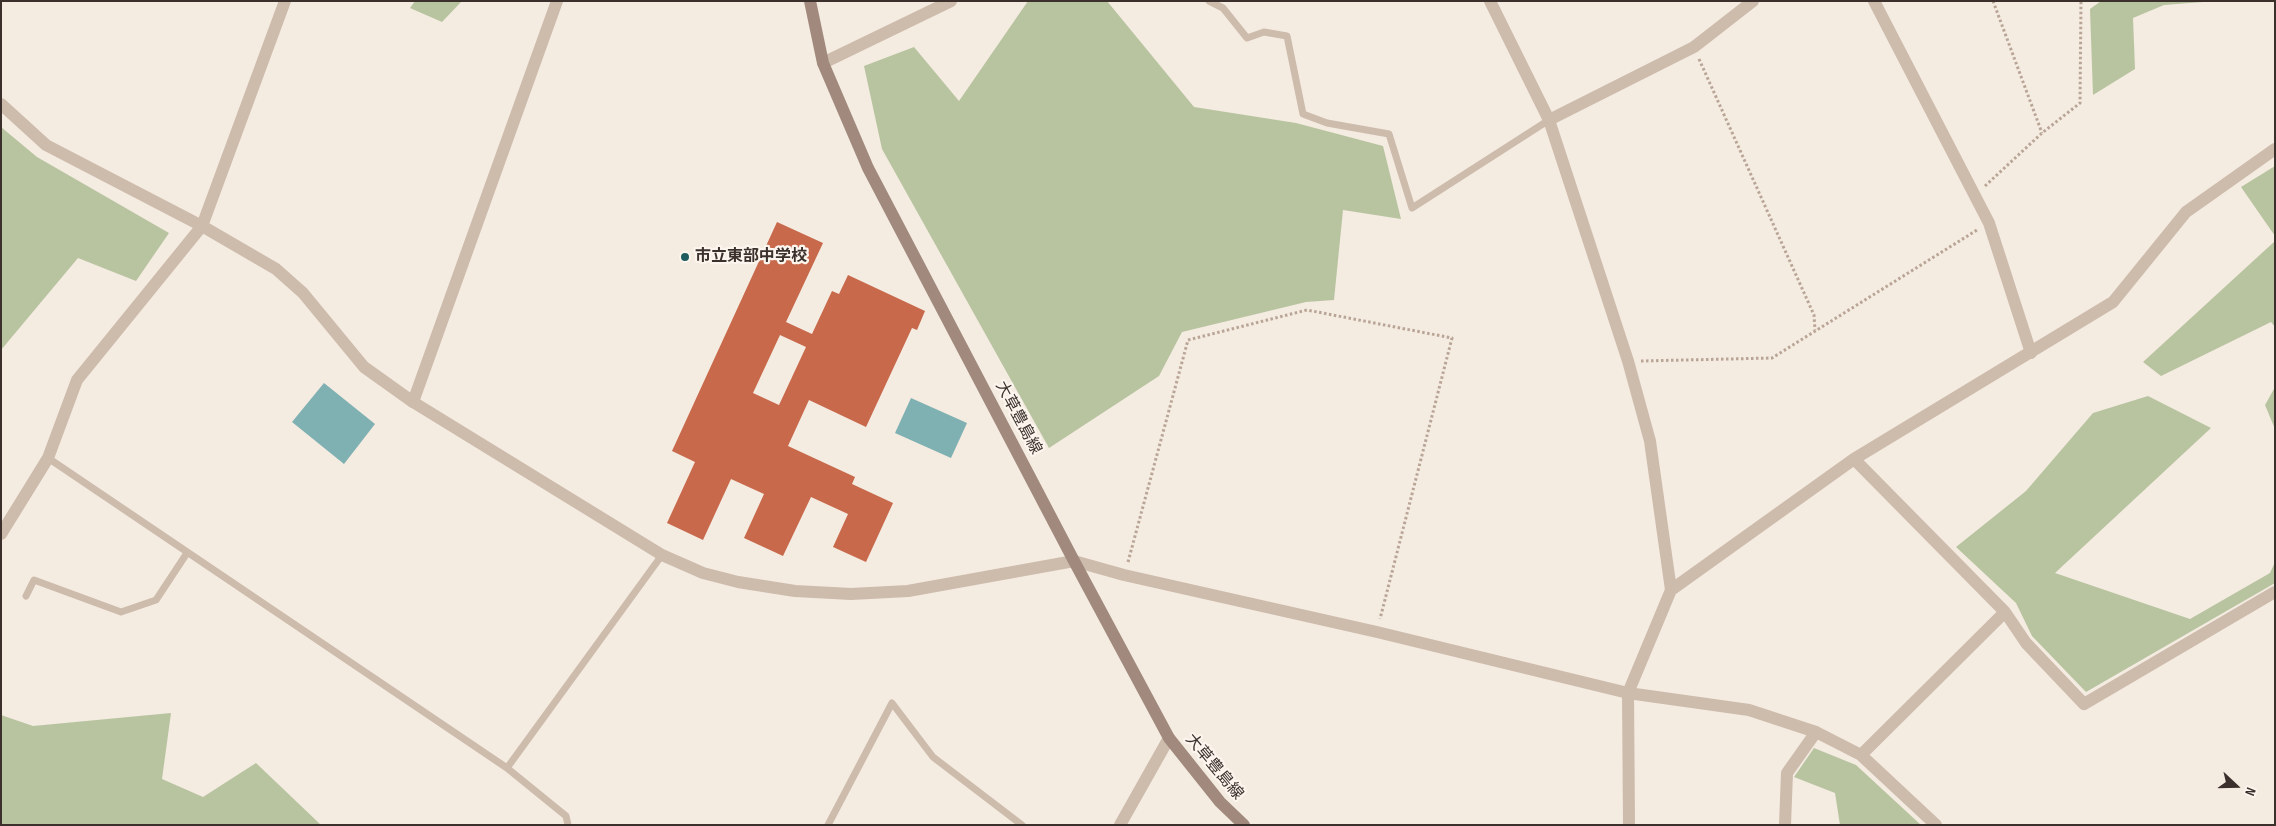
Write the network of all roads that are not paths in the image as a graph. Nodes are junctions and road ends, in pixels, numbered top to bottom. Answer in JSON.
{"nodes":[{"id":1,"x":286,"y":1,"type":"edge"},
{"id":2,"x":557,"y":1,"type":"edge"},
{"id":3,"x":810,"y":1,"type":"edge"},
{"id":4,"x":951,"y":1,"type":"edge"},
{"id":5,"x":1209,"y":1,"type":"edge"},
{"id":6,"x":1490,"y":1,"type":"edge"},
{"id":7,"x":1753,"y":1,"type":"edge"},
{"id":8,"x":1874,"y":1,"type":"edge"},
{"id":9,"x":823,"y":63,"type":"junction"},
{"id":10,"x":1,"y":104,"type":"edge"},
{"id":11,"x":1549,"y":120,"type":"junction"},
{"id":12,"x":2275,"y":150,"type":"edge"},
{"id":13,"x":202,"y":226,"type":"junction"},
{"id":14,"x":2031,"y":352,"type":"junction"},
{"id":15,"x":413,"y":402,"type":"junction"},
{"id":16,"x":48,"y":458,"type":"junction"},
{"id":17,"x":1854,"y":459,"type":"junction"},
{"id":18,"x":1,"y":534,"type":"edge"},
{"id":19,"x":187,"y":553,"type":"junction"},
{"id":20,"x":662,"y":555,"type":"junction"},
{"id":21,"x":1074,"y":561,"type":"junction"},
{"id":22,"x":1671,"y":590,"type":"junction"},
{"id":23,"x":2275,"y":592,"type":"edge"},
{"id":24,"x":26,"y":596,"type":"dead end"},
{"id":25,"x":2005,"y":612,"type":"junction"},
{"id":26,"x":1628,"y":693,"type":"junction"},
{"id":27,"x":1816,"y":732,"type":"junction"},
{"id":28,"x":1168,"y":738,"type":"junction"},
{"id":29,"x":1861,"y":755,"type":"junction"},
{"id":30,"x":507,"y":768,"type":"junction"},
{"id":31,"x":568,"y":825,"type":"edge"},
{"id":32,"x":828,"y":825,"type":"edge"},
{"id":33,"x":1022,"y":825,"type":"edge"},
{"id":34,"x":1120,"y":825,"type":"edge"},
{"id":35,"x":1244,"y":825,"type":"edge"},
{"id":36,"x":1629,"y":825,"type":"edge"},
{"id":37,"x":1785,"y":825,"type":"edge"},
{"id":38,"x":1936,"y":825,"type":"edge"}],
"edges":[{"from":1,"to":13,"type":"street"},
{"from":2,"to":15,"type":"street"},
{"from":3,"to":9,"type":"main road","name":"大草豊島線"},
{"from":4,"to":9,"type":"street"},
{"from":5,"to":11,"type":"lane"},
{"from":6,"to":11,"type":"street"},
{"from":7,"to":11,"type":"street"},
{"from":8,"to":14,"type":"street"},
{"from":9,"to":21,"type":"main road","name":"大草豊島線"},
{"from":10,"to":13,"type":"street"},
{"from":11,"to":22,"type":"street"},
{"from":12,"to":14,"type":"street"},
{"from":13,"to":15,"type":"street"},
{"from":13,"to":16,"type":"street"},
{"from":14,"to":17,"type":"street"},
{"from":15,"to":20,"type":"street"},
{"from":16,"to":18,"type":"street"},
{"from":16,"to":19,"type":"lane"},
{"from":17,"to":22,"type":"street"},
{"from":17,"to":25,"type":"street"},
{"from":19,"to":24,"type":"lane"},
{"from":19,"to":30,"type":"lane"},
{"from":20,"to":21,"type":"street"},
{"from":20,"to":30,"type":"lane"},
{"from":21,"to":26,"type":"street"},
{"from":21,"to":28,"type":"main road","name":"大草豊島線"},
{"from":22,"to":26,"type":"street"},
{"from":23,"to":25,"type":"street"},
{"from":25,"to":29,"type":"street"},
{"from":26,"to":27,"type":"street"},
{"from":26,"to":36,"type":"street"},
{"from":27,"to":29,"type":"street"},
{"from":27,"to":37,"type":"street"},
{"from":28,"to":34,"type":"street"},
{"from":28,"to":35,"type":"main road","name":"大草豊島線"},
{"from":29,"to":38,"type":"street"},
{"from":30,"to":31,"type":"lane"},
{"from":32,"to":33,"type":"lane"}]}
